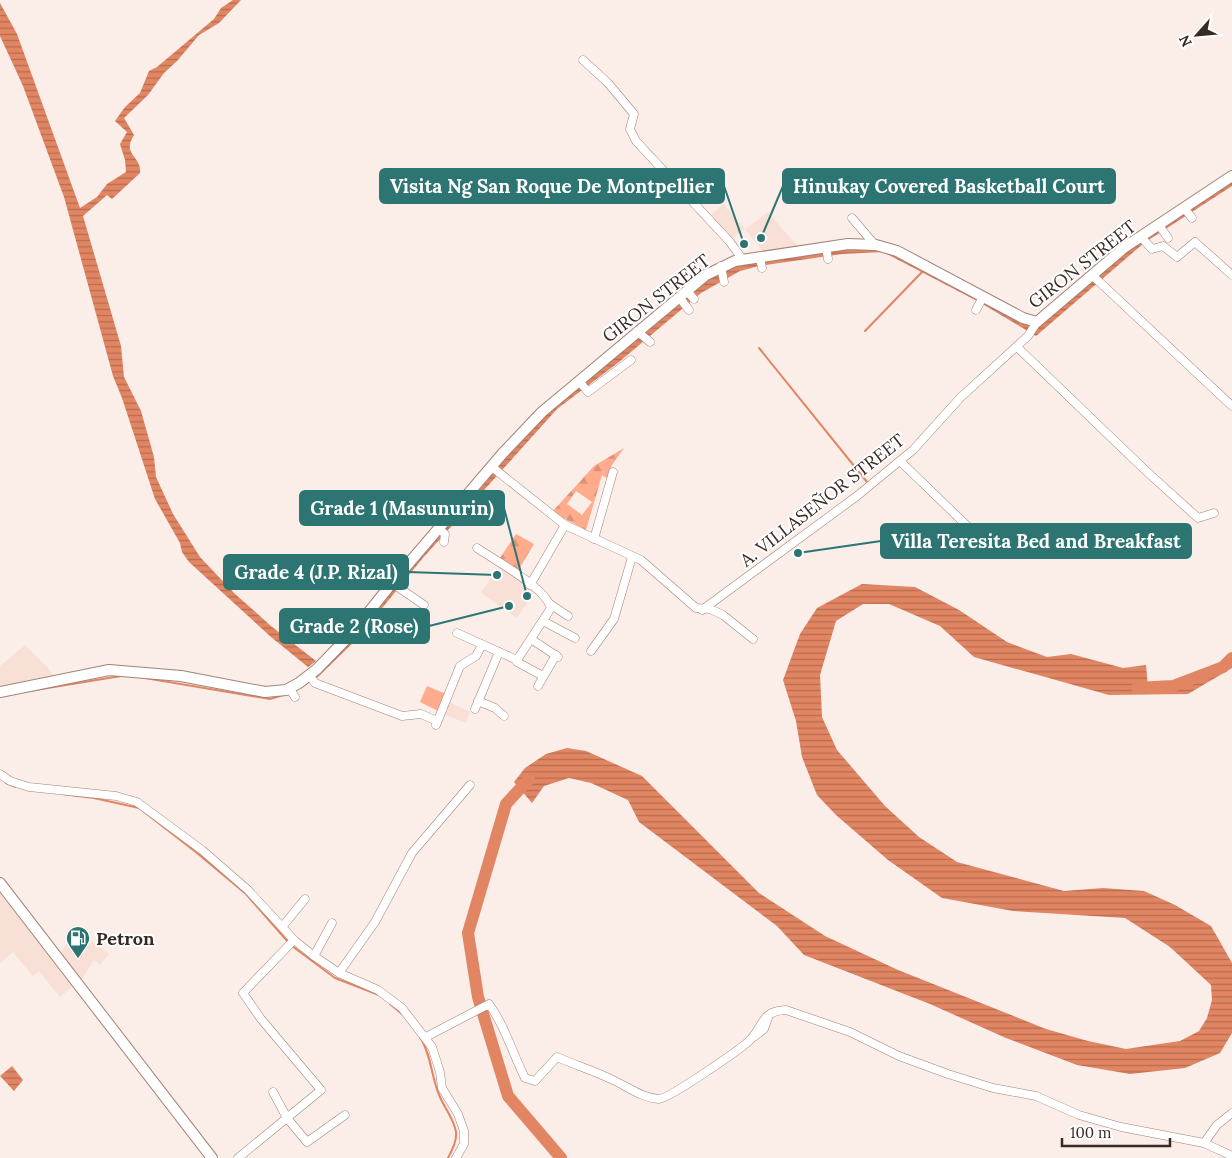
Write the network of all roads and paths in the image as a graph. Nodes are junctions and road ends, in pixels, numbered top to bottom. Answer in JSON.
{"nodes":[{"id":1,"x":583,"y":60,"type":"dead end"},
{"id":2,"x":1232,"y":176,"type":"edge"},
{"id":3,"x":1185,"y":209,"type":"junction"},
{"id":4,"x":852,"y":218,"type":"dead end"},
{"id":5,"x":1192,"y":218,"type":"dead end"},
{"id":6,"x":1160,"y":226,"type":"junction"},
{"id":7,"x":1168,"y":238,"type":"dead end"},
{"id":8,"x":1143,"y":239,"type":"junction"},
{"id":9,"x":875,"y":245,"type":"junction"},
{"id":10,"x":826,"y":248,"type":"junction"},
{"id":11,"x":828,"y":259,"type":"dead end"},
{"id":12,"x":743,"y":260,"type":"junction"},
{"id":13,"x":721,"y":268,"type":"junction"},
{"id":14,"x":1232,"y":275,"type":"edge"},
{"id":15,"x":1095,"y":279,"type":"junction"},
{"id":16,"x":724,"y":282,"type":"dead end"},
{"id":17,"x":1035,"y":325,"type":"junction"},
{"id":18,"x":1016,"y":347,"type":"junction"},
{"id":19,"x":631,"y":360,"type":"dead end"},
{"id":20,"x":581,"y":383,"type":"junction"},
{"id":21,"x":1232,"y":406,"type":"edge"},
{"id":22,"x":900,"y":461,"type":"junction"},
{"id":23,"x":496,"y":469,"type":"junction"},
{"id":24,"x":613,"y":472,"type":"dead end"},
{"id":25,"x":1214,"y":512,"type":"dead end"},
{"id":26,"x":565,"y":525,"type":"junction"},
{"id":27,"x":594,"y":539,"type":"junction"},
{"id":28,"x":477,"y":548,"type":"dead end"},
{"id":29,"x":991,"y":548,"type":"dead end"},
{"id":30,"x":632,"y":557,"type":"junction"},
{"id":31,"x":530,"y":585,"type":"junction"},
{"id":32,"x":395,"y":587,"type":"junction"},
{"id":33,"x":550,"y":604,"type":"junction"},
{"id":34,"x":424,"y":605,"type":"dead end"},
{"id":35,"x":702,"y":610,"type":"junction"},
{"id":36,"x":568,"y":616,"type":"dead end"},
{"id":37,"x":543,"y":621,"type":"junction"},
{"id":38,"x":457,"y":633,"type":"dead end"},
{"id":39,"x":574,"y":638,"type":"dead end"},
{"id":40,"x":531,"y":639,"type":"junction"},
{"id":41,"x":753,"y":639,"type":"dead end"},
{"id":42,"x":482,"y":644,"type":"junction"},
{"id":43,"x":591,"y":650,"type":"dead end"},
{"id":44,"x":499,"y":652,"type":"junction"},
{"id":45,"x":517,"y":662,"type":"dead end"},
{"id":46,"x":314,"y":675,"type":"junction"},
{"id":47,"x":543,"y":676,"type":"junction"},
{"id":48,"x":538,"y":686,"type":"dead end"},
{"id":49,"x":289,"y":688,"type":"junction"},
{"id":50,"x":0,"y":692,"type":"edge"},
{"id":51,"x":295,"y":697,"type":"dead end"},
{"id":52,"x":478,"y":701,"type":"junction"},
{"id":53,"x":475,"y":710,"type":"dead end"},
{"id":54,"x":504,"y":716,"type":"dead end"},
{"id":55,"x":0,"y":774,"type":"edge"},
{"id":56,"x":470,"y":785,"type":"dead end"},
{"id":57,"x":0,"y":883,"type":"edge"},
{"id":58,"x":305,"y":899,"type":"dead end"},
{"id":59,"x":332,"y":923,"type":"dead end"},
{"id":60,"x":282,"y":927,"type":"junction"},
{"id":61,"x":293,"y":941,"type":"junction"},
{"id":62,"x":314,"y":956,"type":"junction"},
{"id":63,"x":339,"y":973,"type":"junction"},
{"id":64,"x":426,"y":1037,"type":"junction"},
{"id":65,"x":273,"y":1092,"type":"dead end"},
{"id":66,"x":1232,"y":1113,"type":"edge"},
{"id":67,"x":345,"y":1115,"type":"dead end"},
{"id":68,"x":287,"y":1118,"type":"junction"},
{"id":69,"x":1204,"y":1143,"type":"junction"},
{"id":70,"x":1232,"y":1156,"type":"edge"},
{"id":71,"x":212,"y":1158,"type":"edge"},
{"id":72,"x":238,"y":1158,"type":"edge"},
{"id":73,"x":456,"y":1158,"type":"edge"}],
"edges":[{"from":1,"to":12,"type":"street"},
{"from":2,"to":3,"type":"street","name":"GIRON STREET"},
{"from":3,"to":5,"type":"street"},
{"from":3,"to":6,"type":"street","name":"GIRON STREET"},
{"from":4,"to":9,"type":"street"},
{"from":6,"to":7,"type":"street"},
{"from":6,"to":8,"type":"street","name":"GIRON STREET"},
{"from":8,"to":14,"type":"street"},
{"from":8,"to":15,"type":"street","name":"GIRON STREET"},
{"from":9,"to":10,"type":"street","name":"GIRON STREET"},
{"from":9,"to":17,"type":"street","name":"GIRON STREET"},
{"from":10,"to":11,"type":"street"},
{"from":10,"to":12,"type":"street","name":"GIRON STREET"},
{"from":12,"to":13,"type":"street","name":"GIRON STREET"},
{"from":13,"to":16,"type":"street"},
{"from":13,"to":20,"type":"street","name":"GIRON STREET"},
{"from":15,"to":17,"type":"street","name":"GIRON STREET"},
{"from":15,"to":21,"type":"street"},
{"from":17,"to":18,"type":"street","name":"A. VILLASEÑOR STREET"},
{"from":18,"to":22,"type":"street","name":"A. VILLASEÑOR STREET"},
{"from":18,"to":25,"type":"street"},
{"from":19,"to":20,"type":"street"},
{"from":20,"to":23,"type":"street","name":"GIRON STREET"},
{"from":22,"to":29,"type":"street"},
{"from":22,"to":35,"type":"street","name":"A. VILLASEÑOR STREET"},
{"from":23,"to":26,"type":"street"},
{"from":23,"to":32,"type":"street","name":"GIRON STREET"},
{"from":24,"to":27,"type":"street"},
{"from":26,"to":27,"type":"street"},
{"from":26,"to":31,"type":"street"},
{"from":27,"to":30,"type":"street"},
{"from":28,"to":31,"type":"street"},
{"from":30,"to":35,"type":"street"},
{"from":30,"to":43,"type":"street"},
{"from":31,"to":33,"type":"street"},
{"from":32,"to":34,"type":"street"},
{"from":32,"to":46,"type":"street","name":"GIRON STREET"},
{"from":33,"to":36,"type":"street"},
{"from":33,"to":37,"type":"street"},
{"from":35,"to":41,"type":"street"},
{"from":37,"to":39,"type":"street"},
{"from":37,"to":40,"type":"street"},
{"from":38,"to":42,"type":"street"},
{"from":40,"to":44,"type":"street"},
{"from":40,"to":47,"type":"street"},
{"from":42,"to":44,"type":"street"},
{"from":42,"to":46,"type":"street"},
{"from":44,"to":52,"type":"street"},
{"from":45,"to":47,"type":"street"},
{"from":46,"to":49,"type":"street","name":"GIRON STREET"},
{"from":47,"to":48,"type":"street"},
{"from":49,"to":50,"type":"street"},
{"from":49,"to":51,"type":"street"},
{"from":52,"to":53,"type":"street"},
{"from":52,"to":54,"type":"street"},
{"from":55,"to":60,"type":"street"},
{"from":56,"to":63,"type":"street"},
{"from":57,"to":71,"type":"street"},
{"from":58,"to":60,"type":"street"},
{"from":59,"to":62,"type":"street"},
{"from":60,"to":61,"type":"street"},
{"from":61,"to":62,"type":"street"},
{"from":61,"to":68,"type":"street"},
{"from":62,"to":63,"type":"street"},
{"from":63,"to":64,"type":"street"},
{"from":64,"to":69,"type":"street"},
{"from":64,"to":73,"type":"street"},
{"from":65,"to":68,"type":"street"},
{"from":66,"to":69,"type":"street"},
{"from":67,"to":68,"type":"street"},
{"from":68,"to":72,"type":"street"},
{"from":69,"to":70,"type":"street"}]}
